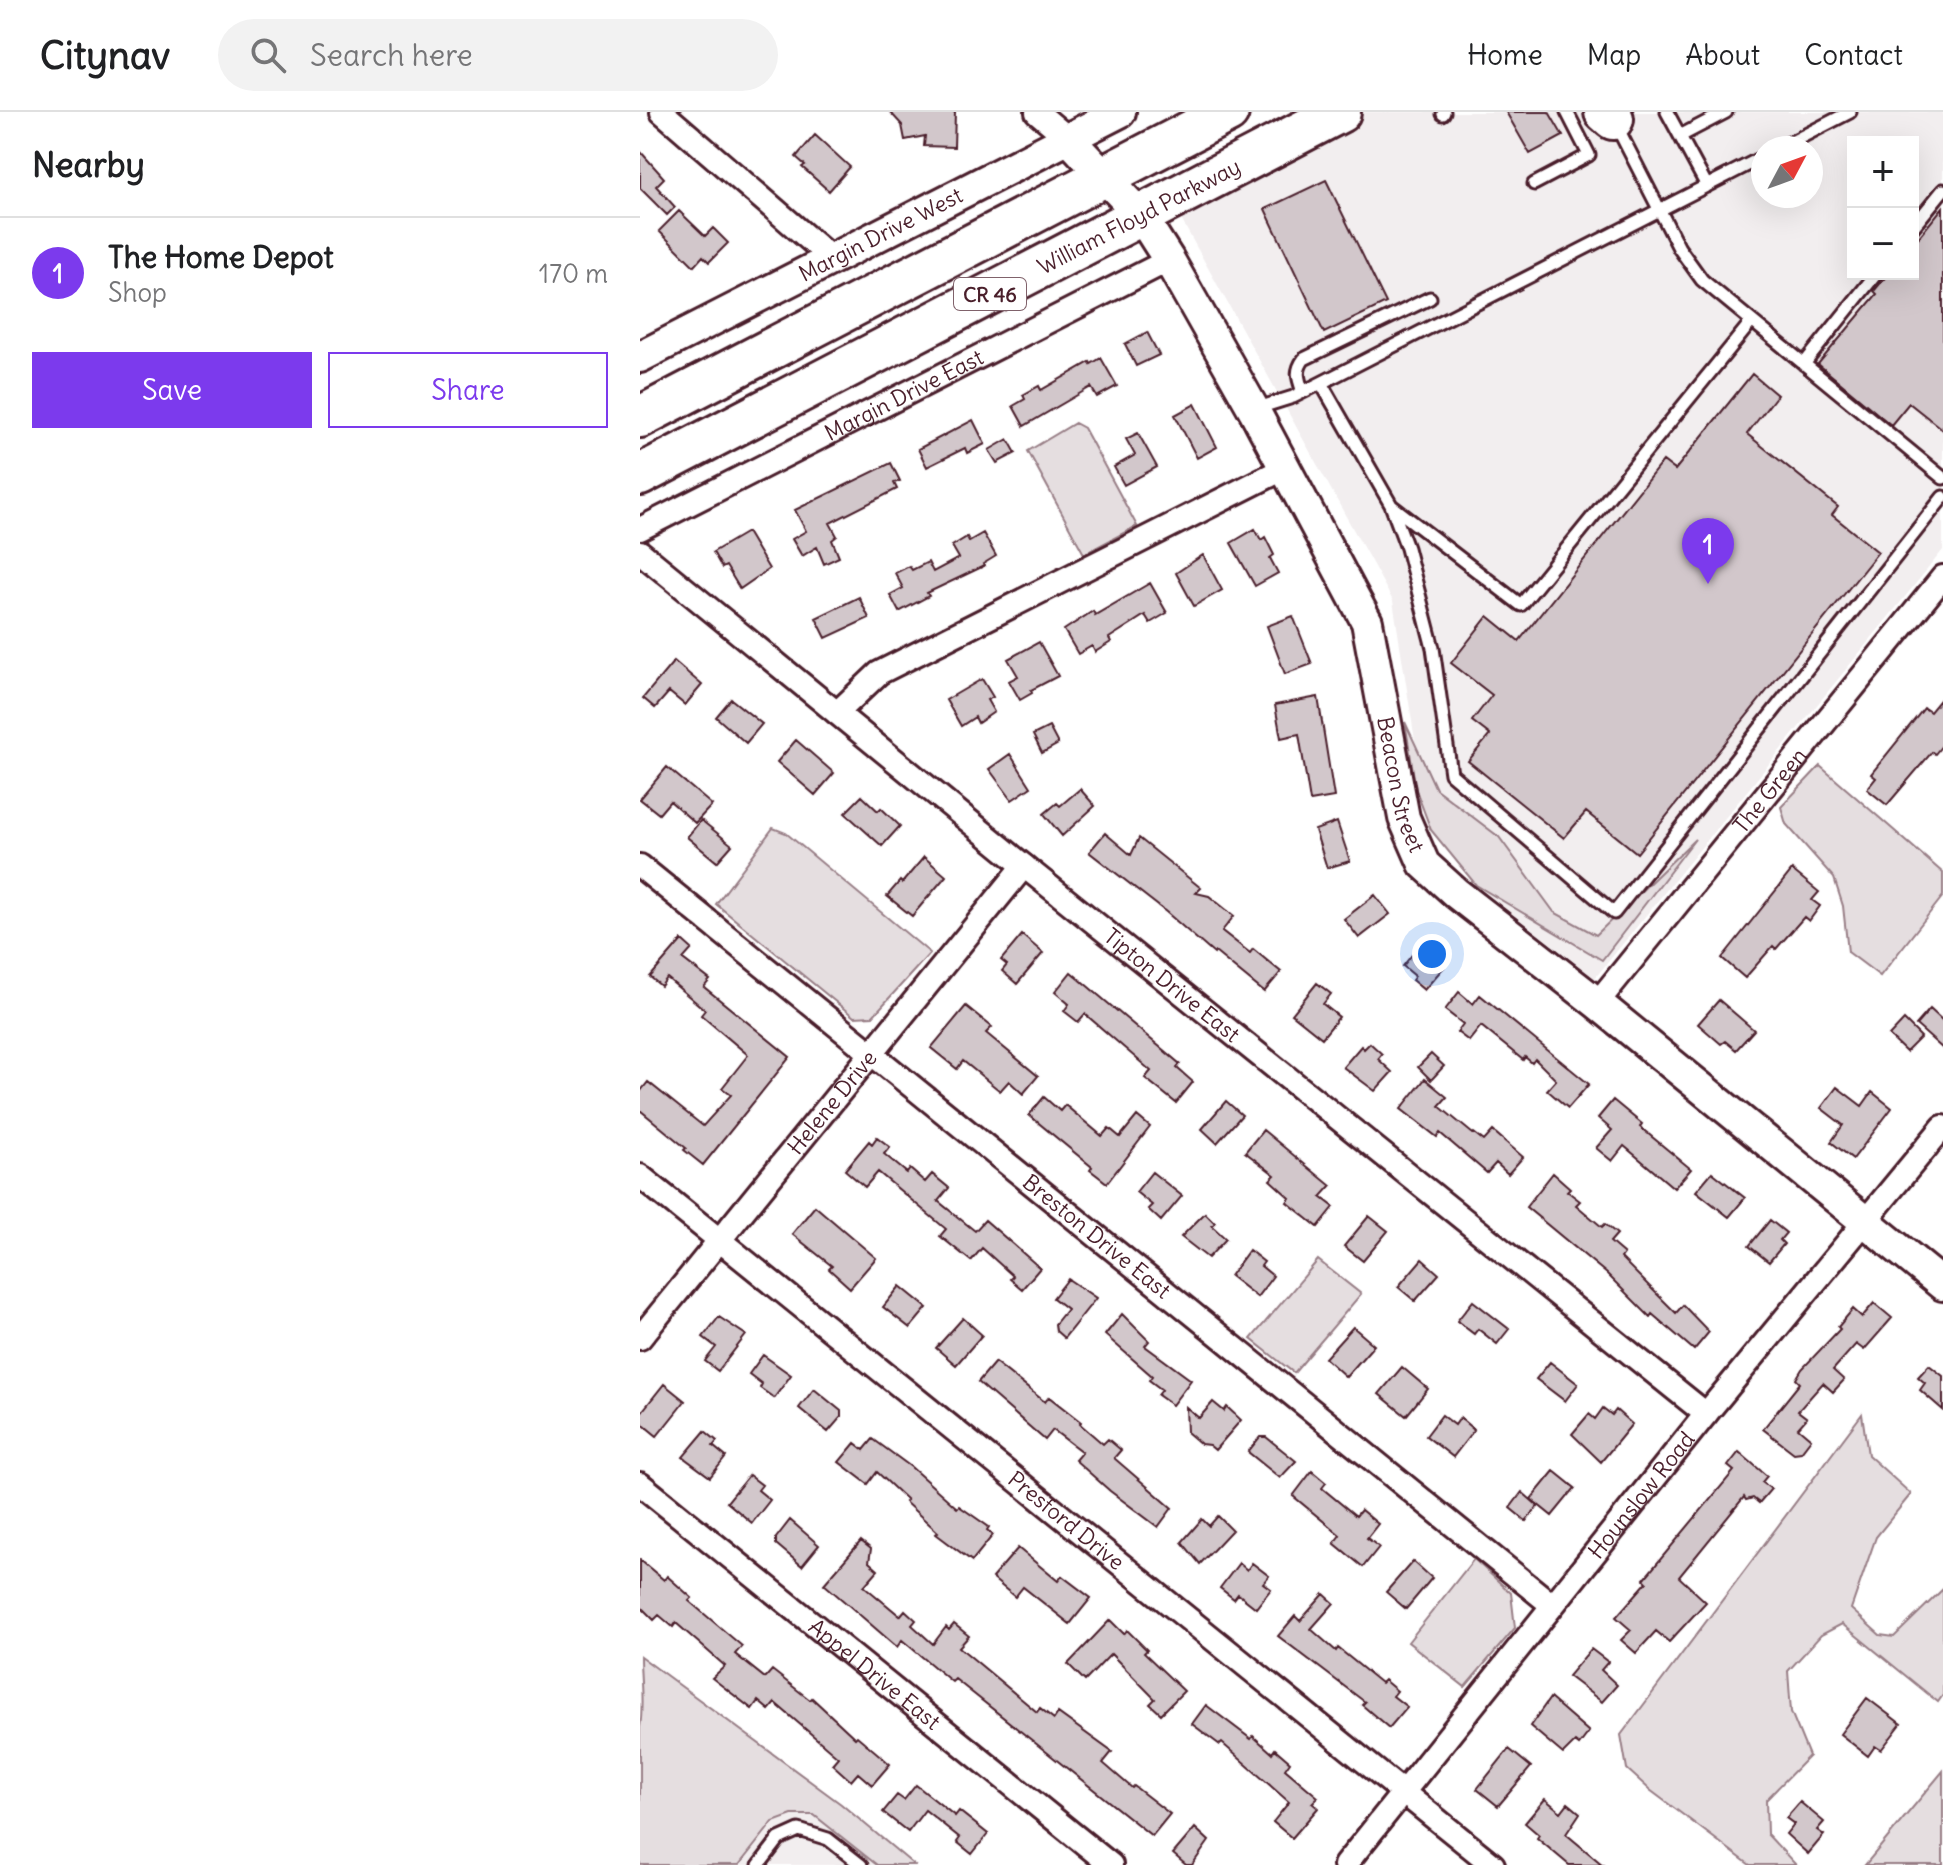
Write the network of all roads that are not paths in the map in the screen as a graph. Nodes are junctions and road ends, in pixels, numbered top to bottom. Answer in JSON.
{"nodes":[{"id":1,"x":662,"y":112,"type":"edge"},
{"id":2,"x":1037,"y":112,"type":"edge"},
{"id":3,"x":1120,"y":112,"type":"edge"},
{"id":4,"x":1228,"y":112,"type":"edge"},
{"id":5,"x":1340,"y":112,"type":"edge"},
{"id":6,"x":1567,"y":112,"type":"edge"},
{"id":7,"x":1667,"y":112,"type":"edge"},
{"id":8,"x":1726,"y":112,"type":"edge"},
{"id":9,"x":1850,"y":112,"type":"edge"},
{"id":10,"x":1610,"y":114,"type":"edge"},
{"id":11,"x":1680,"y":136,"type":"junction"},
{"id":12,"x":1803,"y":136,"type":"edge"},
{"id":13,"x":1069,"y":139,"type":"junction"},
{"id":14,"x":1751,"y":163,"type":"edge"},
{"id":15,"x":1534,"y":184,"type":"dead end"},
{"id":16,"x":1707,"y":186,"type":"junction"},
{"id":17,"x":1943,"y":190,"type":"edge"},
{"id":18,"x":1123,"y":196,"type":"junction"},
{"id":19,"x":1659,"y":210,"type":"junction"},
{"id":20,"x":1919,"y":220,"type":"edge"},
{"id":21,"x":831,"y":258,"type":"junction"},
{"id":22,"x":1169,"y":260,"type":"junction"},
{"id":23,"x":1871,"y":280,"type":"edge"},
{"id":24,"x":1430,"y":298,"type":"dead end"},
{"id":25,"x":1752,"y":321,"type":"junction"},
{"id":26,"x":640,"y":357,"type":"edge"},
{"id":27,"x":1804,"y":364,"type":"junction"},
{"id":28,"x":1321,"y":383,"type":"junction"},
{"id":29,"x":1298,"y":394,"type":"junction"},
{"id":30,"x":1254,"y":410,"type":"junction"},
{"id":31,"x":640,"y":417,"type":"edge"},
{"id":32,"x":1285,"y":468,"type":"junction"},
{"id":33,"x":640,"y":475,"type":"edge"},
{"id":34,"x":1943,"y":477,"type":"edge"},
{"id":35,"x":1943,"y":497,"type":"edge"},
{"id":36,"x":1391,"y":505,"type":"junction"},
{"id":37,"x":640,"y":529,"type":"edge"},
{"id":38,"x":640,"y":552,"type":"edge"},
{"id":39,"x":1943,"y":577,"type":"edge"},
{"id":40,"x":837,"y":713,"type":"junction"},
{"id":41,"x":640,"y":866,"type":"edge"},
{"id":42,"x":1024,"y":866,"type":"junction"},
{"id":43,"x":1597,"y":1003,"type":"junction"},
{"id":44,"x":872,"y":1054,"type":"junction"},
{"id":45,"x":1943,"y":1127,"type":"edge"},
{"id":46,"x":640,"y":1176,"type":"edge"},
{"id":47,"x":1866,"y":1221,"type":"junction"},
{"id":48,"x":720,"y":1241,"type":"junction"},
{"id":49,"x":1943,"y":1285,"type":"edge"},
{"id":50,"x":640,"y":1338,"type":"edge"},
{"id":51,"x":1706,"y":1414,"type":"junction"},
{"id":52,"x":640,"y":1484,"type":"edge"},
{"id":53,"x":1552,"y":1605,"type":"junction"},
{"id":54,"x":1403,"y":1793,"type":"junction"},
{"id":55,"x":759,"y":1865,"type":"edge"},
{"id":56,"x":861,"y":1865,"type":"edge"},
{"id":57,"x":1111,"y":1865,"type":"edge"},
{"id":58,"x":1345,"y":1865,"type":"edge"},
{"id":59,"x":1493,"y":1865,"type":"edge"}],
"edges":[{"from":1,"to":21,"type":"street"},
{"from":2,"to":13,"type":"street"},
{"from":3,"to":13,"type":"street","name":"Margin Drive West"},
{"from":4,"to":18,"type":"highway","name":"William Floyd Parkway","number":"CR 46"},
{"from":5,"to":18,"type":"highway","name":"William Floyd Parkway","number":"CR 46"},
{"from":6,"to":15,"type":"lane"},
{"from":7,"to":11,"type":"lane"},
{"from":8,"to":11,"type":"lane"},
{"from":9,"to":12,"type":"lane"},
{"from":10,"to":19,"type":"lane"},
{"from":11,"to":16,"type":"lane"},
{"from":13,"to":18,"type":"street","name":"Beacon Street"},
{"from":13,"to":21,"type":"street","name":"Margin Drive West"},
{"from":14,"to":16,"type":"lane"},
{"from":16,"to":19,"type":"lane"},
{"from":17,"to":20,"type":"lane"},
{"from":18,"to":22,"type":"street","name":"Beacon Street"},
{"from":18,"to":31,"type":"highway","name":"William Floyd Parkway","number":"CR 46"},
{"from":18,"to":33,"type":"highway","name":"William Floyd Parkway","number":"CR 46"},
{"from":19,"to":25,"type":"lane"},
{"from":19,"to":28,"type":"lane"},
{"from":21,"to":26,"type":"street","name":"Margin Drive West"},
{"from":22,"to":30,"type":"street","name":"Beacon Street"},
{"from":22,"to":37,"type":"street","name":"Margin Drive East"},
{"from":23,"to":27,"type":"lane"},
{"from":24,"to":29,"type":"lane"},
{"from":25,"to":27,"type":"lane"},
{"from":25,"to":36,"type":"lane"},
{"from":27,"to":34,"type":"lane"},
{"from":28,"to":29,"type":"lane"},
{"from":28,"to":36,"type":"lane"},
{"from":29,"to":30,"type":"lane"},
{"from":30,"to":32,"type":"street","name":"Beacon Street"},
{"from":32,"to":40,"type":"street"},
{"from":32,"to":43,"type":"street","name":"Beacon Street"},
{"from":35,"to":36,"type":"lane"},
{"from":38,"to":40,"type":"street","name":"Tipton Drive East"},
{"from":39,"to":43,"type":"street","name":"The Green"},
{"from":40,"to":42,"type":"street","name":"Tipton Drive East"},
{"from":41,"to":44,"type":"street","name":"Breston Drive East"},
{"from":42,"to":44,"type":"street","name":"Helene Drive"},
{"from":42,"to":51,"type":"street","name":"Tipton Drive East"},
{"from":43,"to":47,"type":"street","name":"Beacon Street"},
{"from":44,"to":48,"type":"street","name":"Helene Drive"},
{"from":44,"to":53,"type":"street","name":"Breston Drive East"},
{"from":45,"to":47,"type":"street","name":"Hounslow Road"},
{"from":46,"to":48,"type":"street","name":"Presford Drive"},
{"from":47,"to":49,"type":"street","name":"Beacon Street"},
{"from":47,"to":51,"type":"street","name":"Hounslow Road"},
{"from":48,"to":50,"type":"street","name":"Helene Drive"},
{"from":48,"to":54,"type":"street","name":"Presford Drive"},
{"from":51,"to":53,"type":"street","name":"Hounslow Road"},
{"from":52,"to":57,"type":"street","name":"Appel Drive East"},
{"from":53,"to":54,"type":"street","name":"Hounslow Road"},
{"from":54,"to":58,"type":"street","name":"Hounslow Road"},
{"from":54,"to":59,"type":"street","name":"Presford Drive"},
{"from":55,"to":56,"type":"lane"}]}
